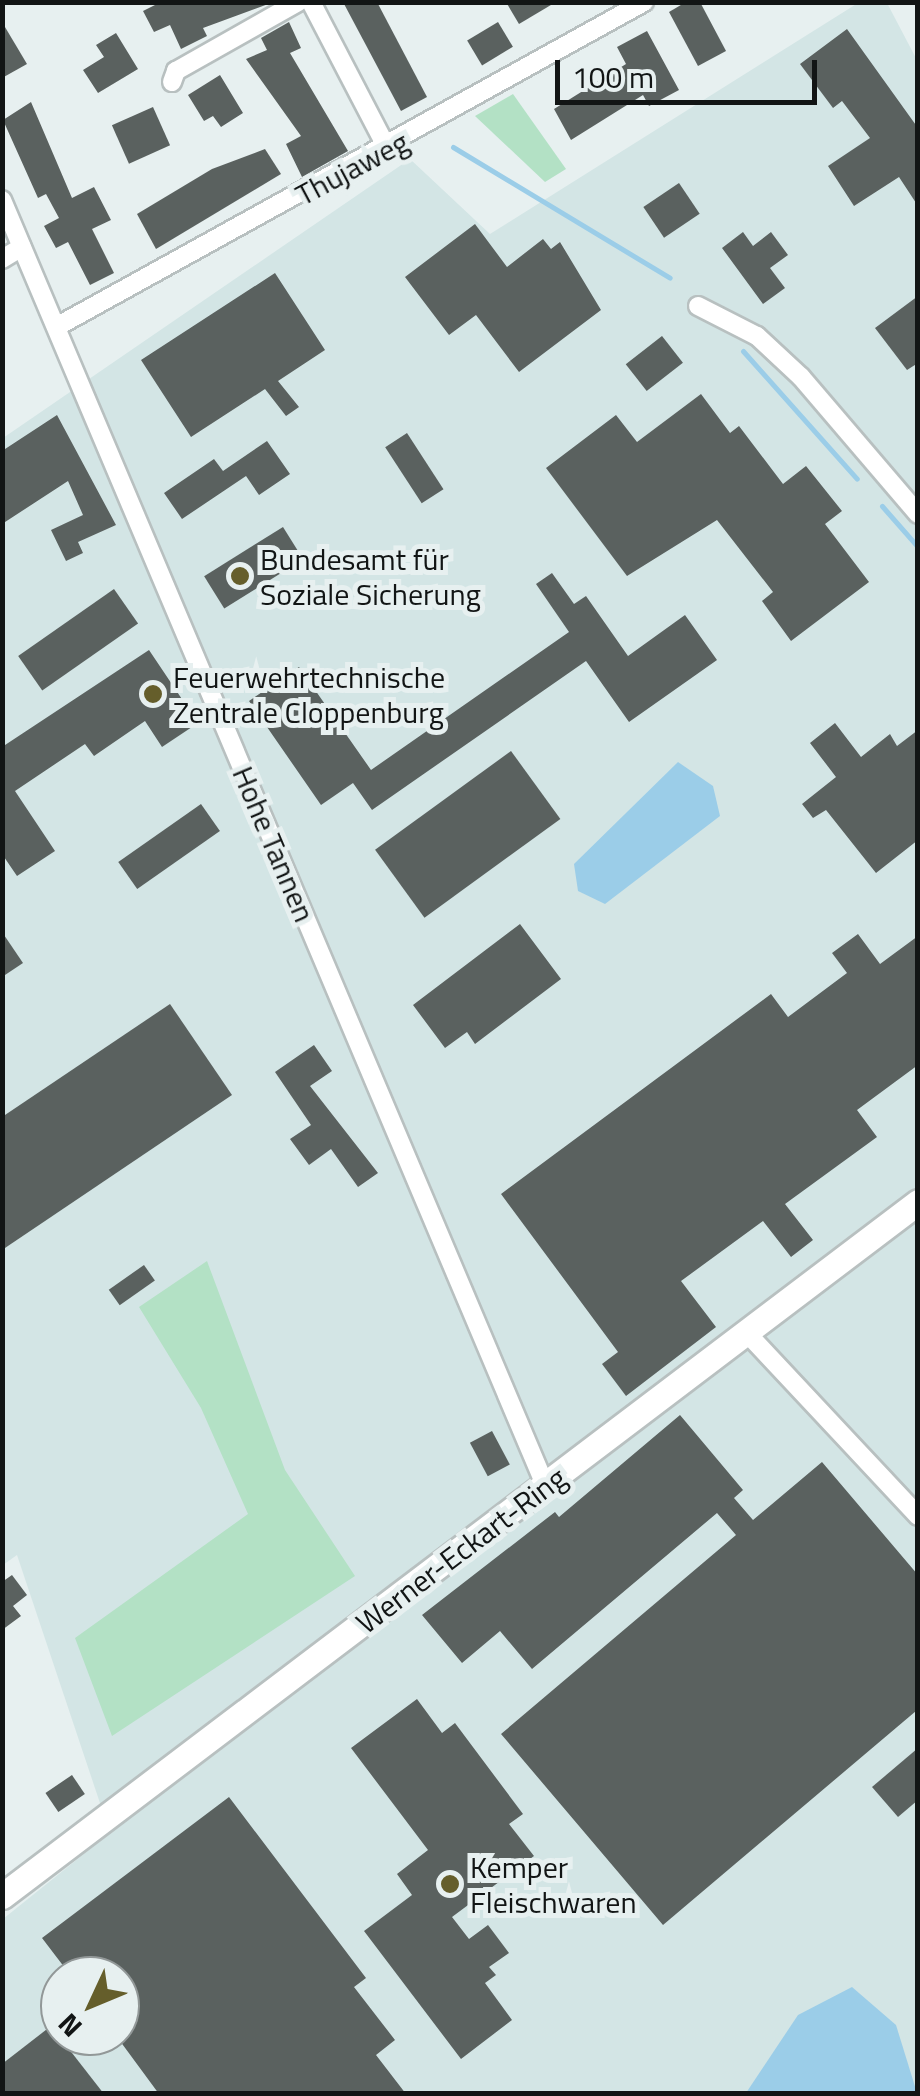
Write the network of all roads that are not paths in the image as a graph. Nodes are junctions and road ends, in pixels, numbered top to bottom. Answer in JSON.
{"nodes":[{"id":1,"x":298,"y":2,"type":"edge"},
{"id":2,"x":311,"y":2,"type":"edge"},
{"id":3,"x":644,"y":2,"type":"edge"},
{"id":4,"x":172,"y":82,"type":"dead end"},
{"id":5,"x":388,"y":148,"type":"junction"},
{"id":6,"x":2,"y":200,"type":"edge"},
{"id":7,"x":22,"y":246,"type":"junction"},
{"id":8,"x":2,"y":259,"type":"edge"},
{"id":9,"x":698,"y":306,"type":"dead end"},
{"id":10,"x":56,"y":327,"type":"junction"},
{"id":11,"x":918,"y":514,"type":"edge"},
{"id":12,"x":918,"y":1202,"type":"edge"},
{"id":13,"x":746,"y":1332,"type":"junction"},
{"id":14,"x":546,"y":1487,"type":"junction"},
{"id":15,"x":918,"y":1516,"type":"edge"},
{"id":16,"x":2,"y":1896,"type":"edge"}],
"edges":[{"from":1,"to":4,"type":"street"},
{"from":2,"to":5,"type":"street"},
{"from":3,"to":5,"type":"street","name":"Thujaweg"},
{"from":5,"to":10,"type":"street","name":"Thujaweg"},
{"from":6,"to":7,"type":"street","name":"Hohe Tannen"},
{"from":7,"to":8,"type":"street"},
{"from":7,"to":10,"type":"street","name":"Hohe Tannen"},
{"from":9,"to":11,"type":"street"},
{"from":10,"to":14,"type":"street","name":"Hohe Tannen"},
{"from":12,"to":13,"type":"street","name":"Werner-Eckart-Ring"},
{"from":13,"to":14,"type":"street","name":"Werner-Eckart-Ring"},
{"from":13,"to":15,"type":"street"},
{"from":14,"to":16,"type":"street","name":"Werner-Eckart-Ring"}]}
